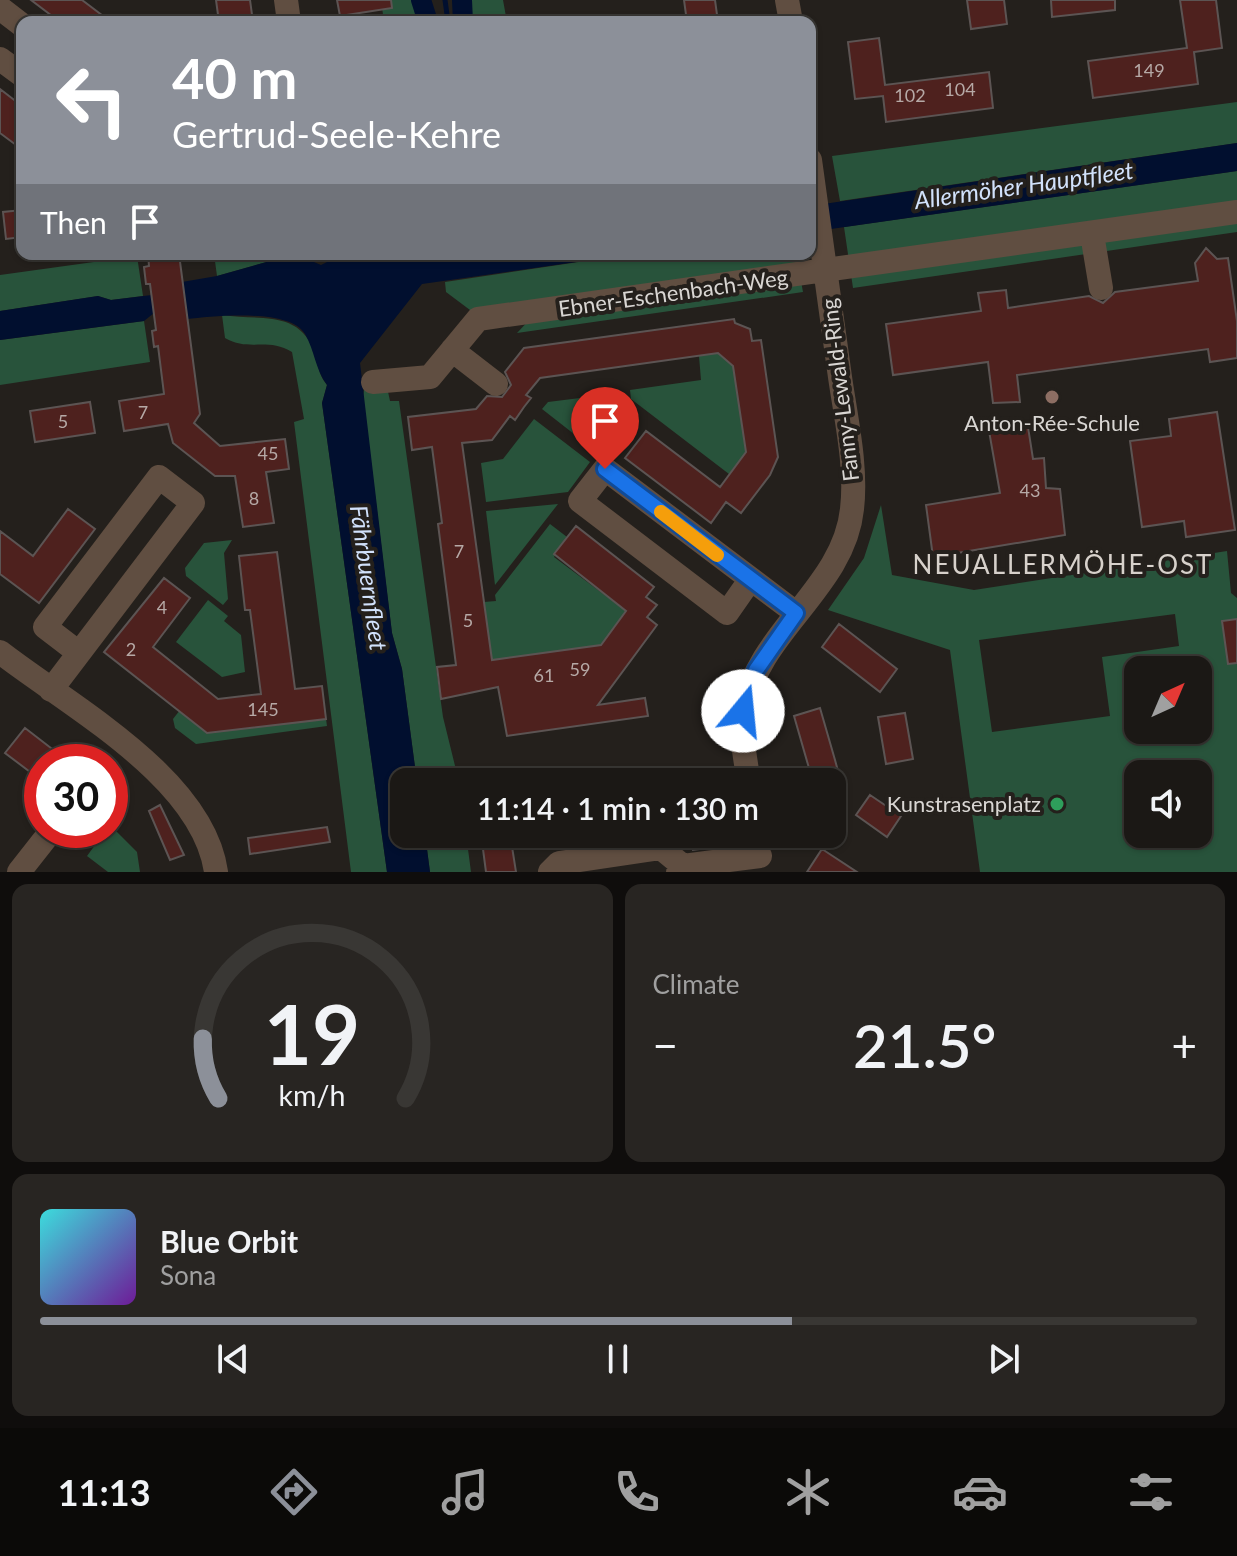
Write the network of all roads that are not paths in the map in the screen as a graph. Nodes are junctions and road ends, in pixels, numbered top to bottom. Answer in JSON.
{"nodes":[{"id":1,"x":0,"y":8,"type":"edge"},
{"id":2,"x":16,"y":20,"type":"edge"},
{"id":3,"x":816,"y":203,"type":"edge"},
{"id":4,"x":1237,"y":212,"type":"edge"},
{"id":5,"x":1092,"y":234,"type":"junction"},
{"id":6,"x":825,"y":272,"type":"junction"},
{"id":7,"x":1101,"y":288,"type":"dead end"},
{"id":8,"x":452,"y":350,"type":"junction"},
{"id":9,"x":373,"y":382,"type":"dead end"},
{"id":10,"x":496,"y":384,"type":"dead end"},
{"id":11,"x":750,"y":580,"type":"junction"},
{"id":12,"x":796,"y":613,"type":"junction"},
{"id":13,"x":0,"y":652,"type":"edge"},
{"id":14,"x":79,"y":653,"type":"junction"},
{"id":15,"x":51,"y":690,"type":"junction"},
{"id":16,"x":747,"y":768,"type":"edge"},
{"id":17,"x":38,"y":848,"type":"edge"},
{"id":18,"x":760,"y":854,"type":"edge"},
{"id":19,"x":681,"y":869,"type":"edge"},
{"id":20,"x":19,"y":872,"type":"edge"},
{"id":21,"x":216,"y":872,"type":"edge"},
{"id":22,"x":550,"y":872,"type":"edge"}],
"edges":[{"from":1,"to":2,"type":"street"},
{"from":3,"to":6,"type":"street","name":"Fanny-Lewald-Ring"},
{"from":4,"to":5,"type":"street","name":"Ebner-Eschenbach-Weg"},
{"from":5,"to":6,"type":"street","name":"Ebner-Eschenbach-Weg"},
{"from":5,"to":7,"type":"street"},
{"from":6,"to":8,"type":"street","name":"Ebner-Eschenbach-Weg"},
{"from":6,"to":12,"type":"street","name":"Fanny-Lewald-Ring"},
{"from":8,"to":9,"type":"street","name":"Ebner-Eschenbach-Weg"},
{"from":8,"to":10,"type":"street"},
{"from":11,"to":11,"type":"street"},
{"from":11,"to":12,"type":"street"},
{"from":12,"to":16,"type":"street","name":"Fanny-Lewald-Ring"},
{"from":13,"to":15,"type":"street"},
{"from":14,"to":14,"type":"street"},
{"from":14,"to":15,"type":"street"},
{"from":15,"to":21,"type":"street"},
{"from":17,"to":20,"type":"street"},
{"from":18,"to":19,"type":"street"},
{"from":19,"to":22,"type":"street"}]}
